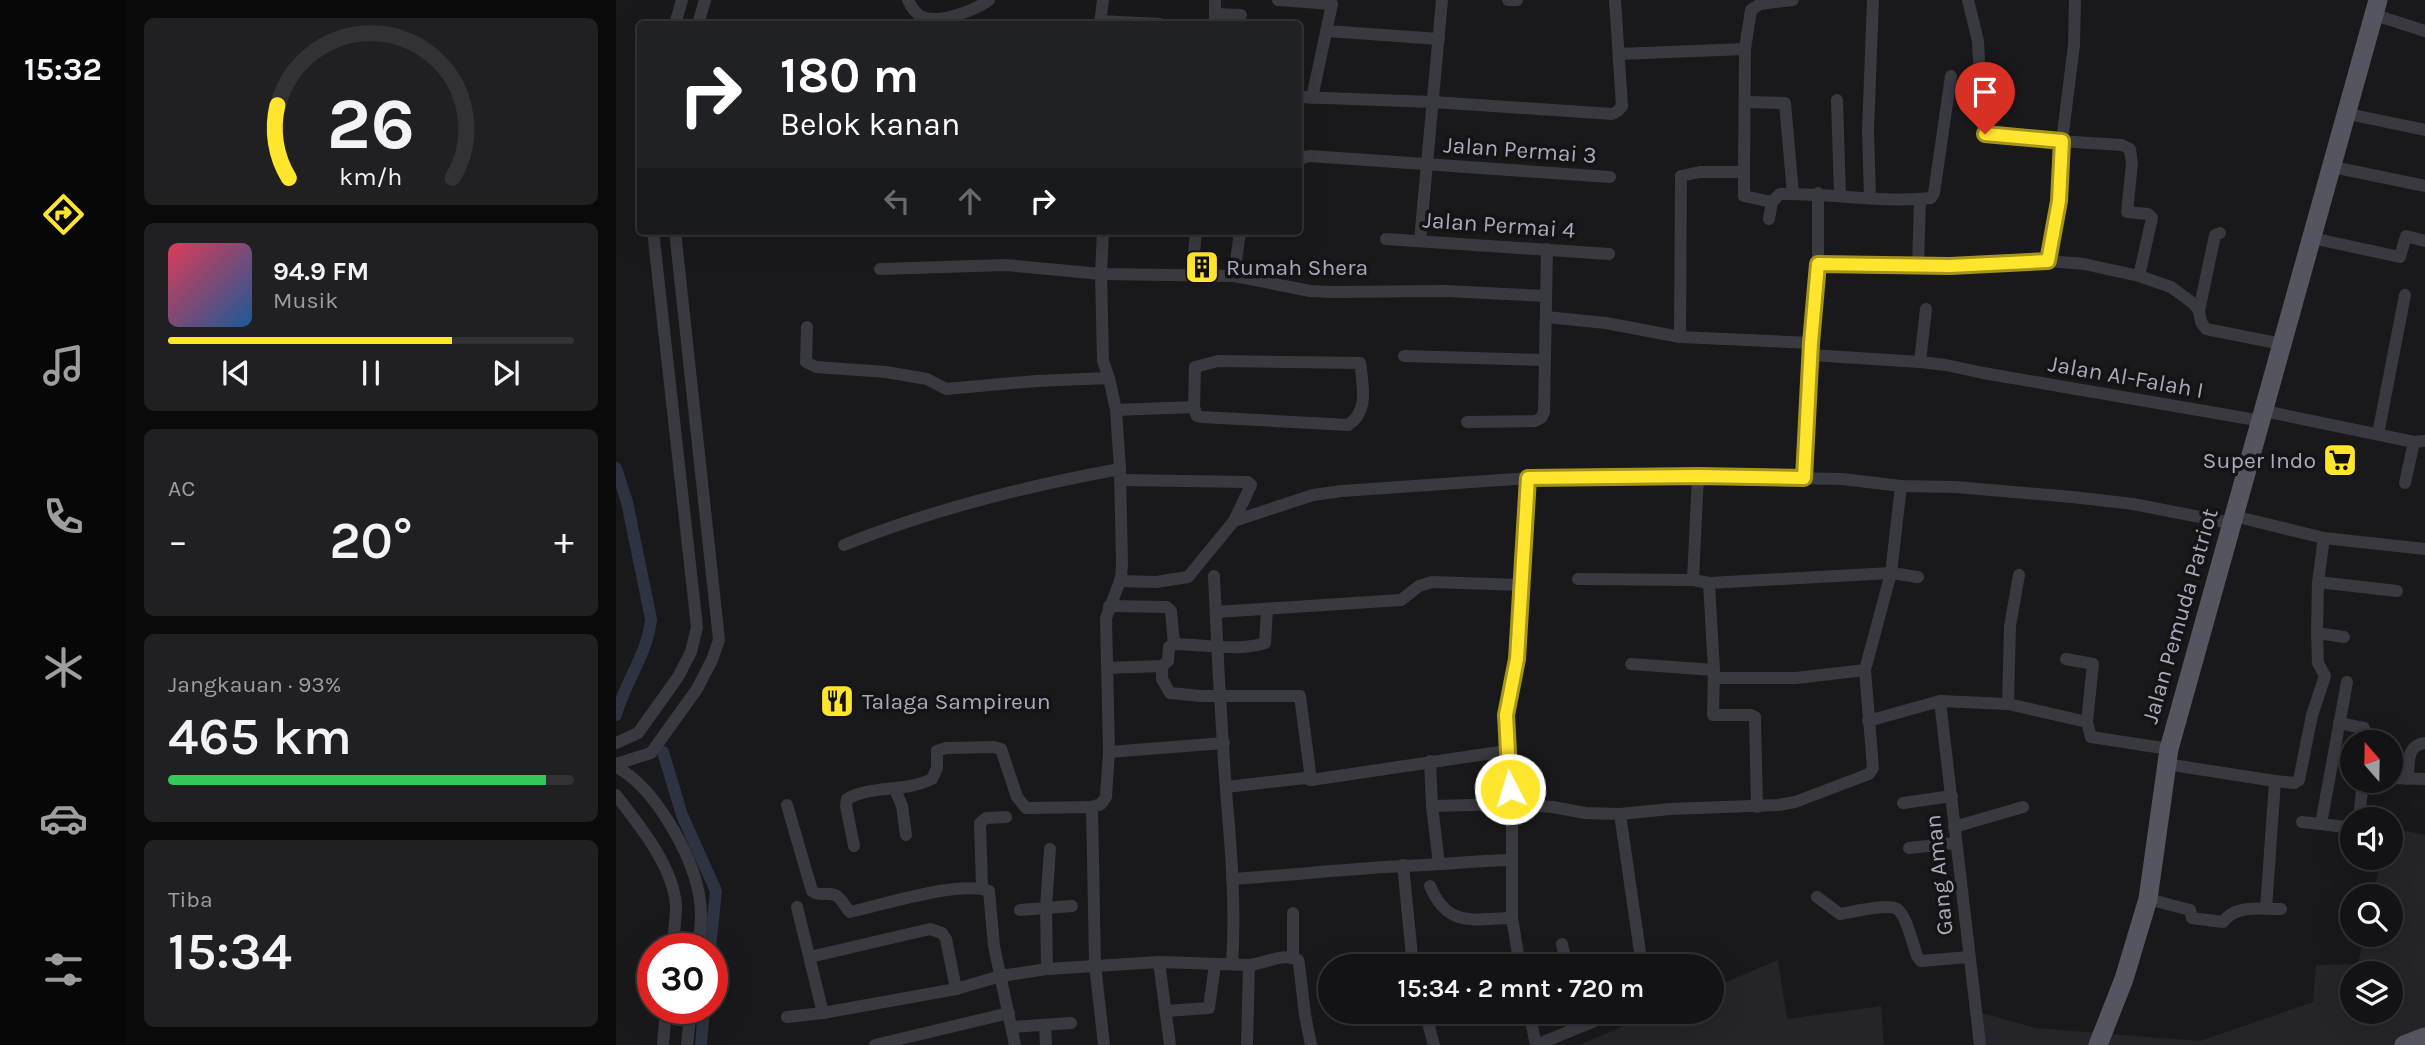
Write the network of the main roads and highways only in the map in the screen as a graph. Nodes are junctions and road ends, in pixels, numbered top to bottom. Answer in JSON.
{"nodes":[{"id":1,"x":2376,"y":8,"type":"edge"},
{"id":2,"x":2425,"y":1037,"type":"edge"},
{"id":3,"x":2098,"y":1045,"type":"edge"},
{"id":4,"x":2404,"y":1045,"type":"edge"}],
"edges":[{"from":1,"to":3,"type":"main road","name":"Jalan Pemuda Patriot"},
{"from":2,"to":4,"type":"main road"}]}
